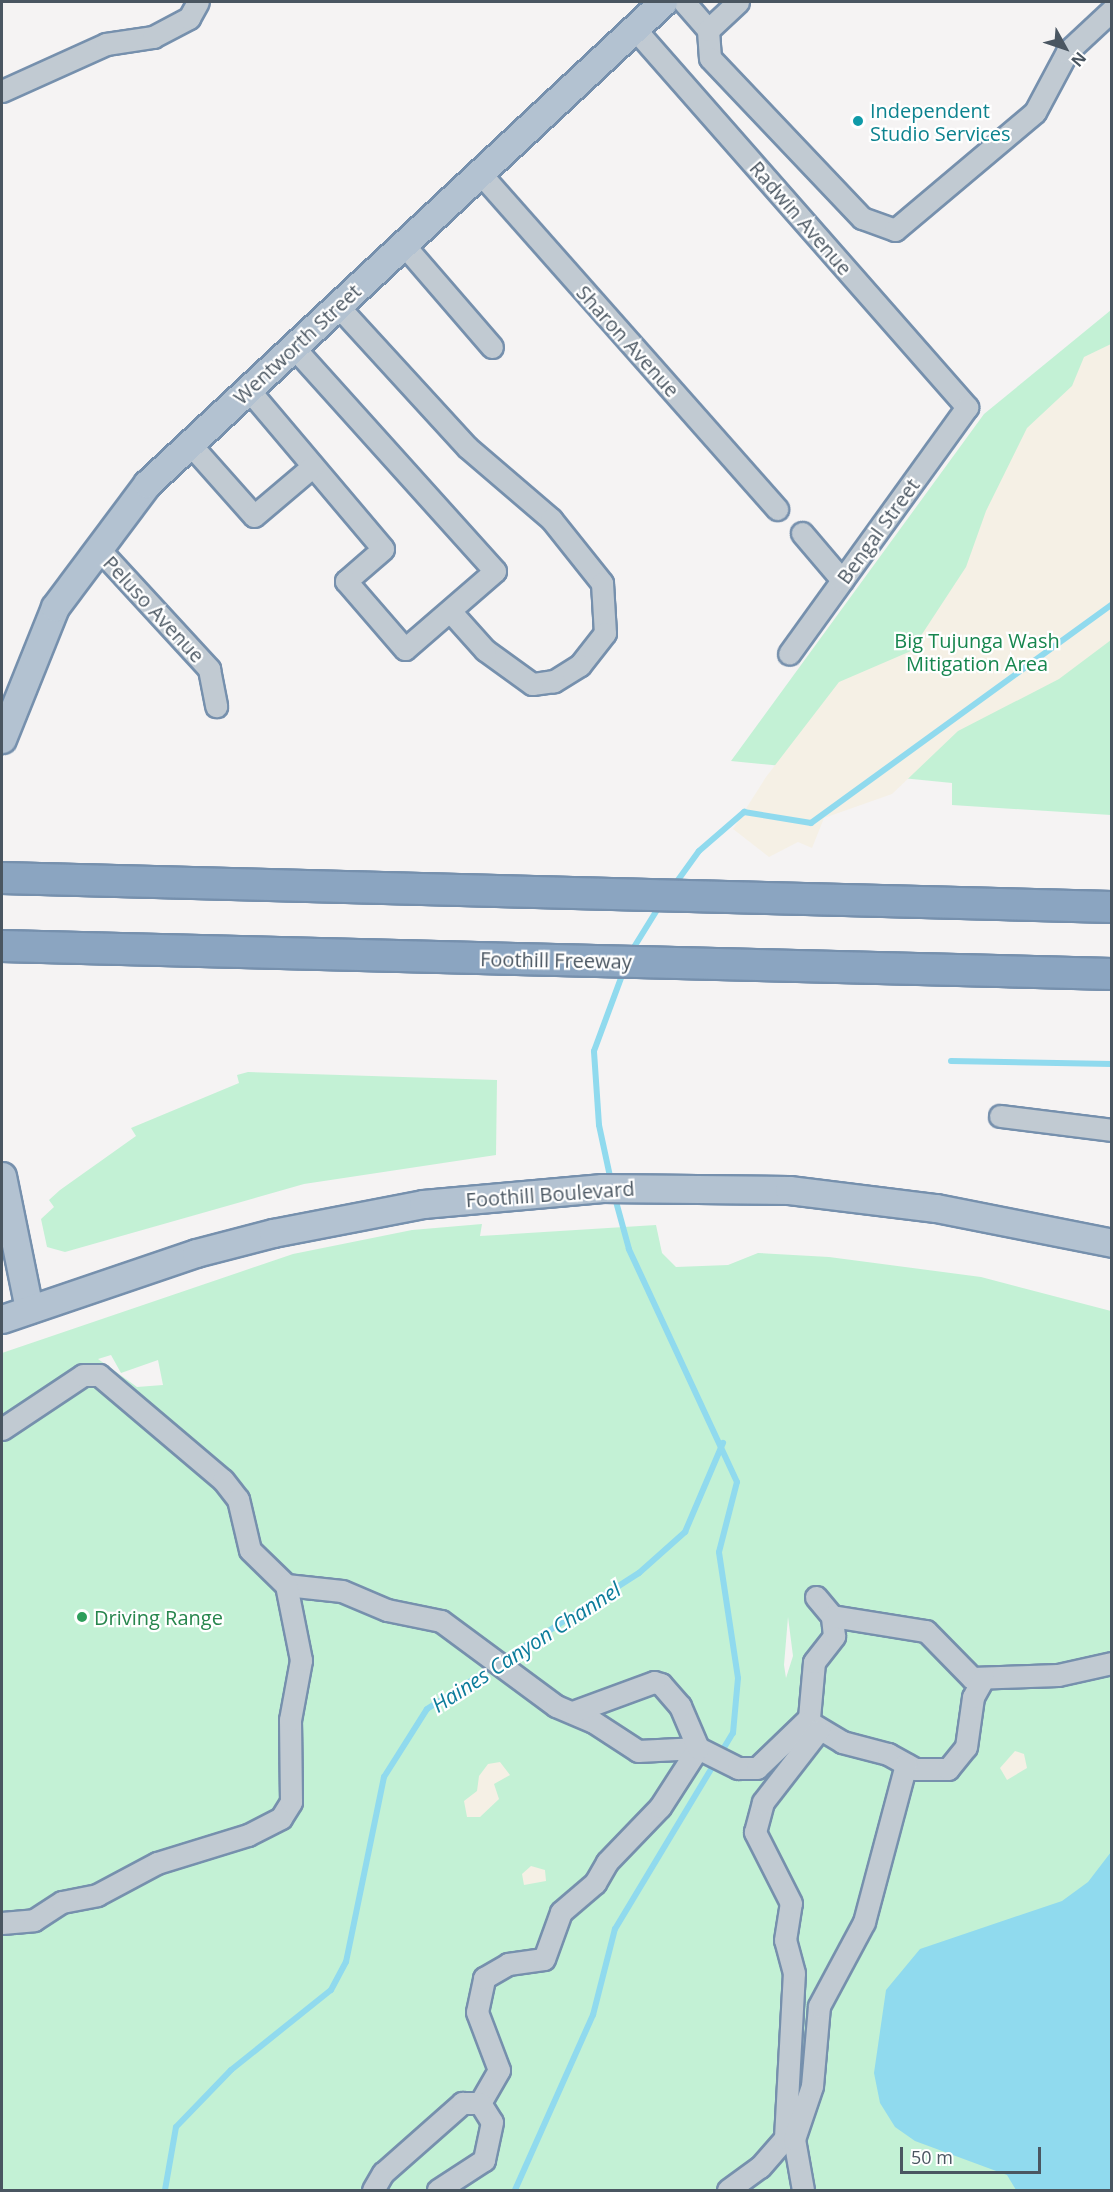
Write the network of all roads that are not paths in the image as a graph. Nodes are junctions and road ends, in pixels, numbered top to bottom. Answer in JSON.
{"nodes":[{"id":1,"x":198,"y":2,"type":"edge"},
{"id":2,"x":663,"y":2,"type":"edge"},
{"id":3,"x":684,"y":2,"type":"edge"},
{"id":4,"x":738,"y":2,"type":"edge"},
{"id":5,"x":1112,"y":10,"type":"edge"},
{"id":6,"x":634,"y":28,"type":"junction"},
{"id":7,"x":708,"y":30,"type":"junction"},
{"id":8,"x":2,"y":91,"type":"edge"},
{"id":9,"x":479,"y":172,"type":"junction"},
{"id":10,"x":403,"y":244,"type":"junction"},
{"id":11,"x":337,"y":305,"type":"junction"},
{"id":12,"x":293,"y":347,"type":"junction"},
{"id":13,"x":492,"y":347,"type":"dead end"},
{"id":14,"x":248,"y":389,"type":"junction"},
{"id":15,"x":967,"y":407,"type":"joint"},
{"id":16,"x":190,"y":444,"type":"junction"},
{"id":17,"x":313,"y":466,"type":"junction"},
{"id":18,"x":777,"y":509,"type":"dead end"},
{"id":19,"x":802,"y":533,"type":"dead end"},
{"id":20,"x":97,"y":547,"type":"junction"},
{"id":21,"x":842,"y":580,"type":"junction"},
{"id":22,"x":450,"y":611,"type":"junction"},
{"id":23,"x":789,"y":654,"type":"dead end"},
{"id":24,"x":216,"y":706,"type":"dead end"},
{"id":25,"x":2,"y":739,"type":"edge"},
{"id":26,"x":2,"y":879,"type":"edge"},
{"id":27,"x":1112,"y":907,"type":"edge"},
{"id":28,"x":2,"y":946,"type":"edge"},
{"id":29,"x":1112,"y":974,"type":"edge"},
{"id":30,"x":1000,"y":1116,"type":"dead end"},
{"id":31,"x":1112,"y":1130,"type":"edge"},
{"id":32,"x":2,"y":1176,"type":"edge"},
{"id":33,"x":1112,"y":1243,"type":"edge"},
{"id":34,"x":29,"y":1309,"type":"junction"},
{"id":35,"x":2,"y":1319,"type":"edge"},
{"id":36,"x":2,"y":1429,"type":"edge"},
{"id":37,"x":286,"y":1585,"type":"junction"},
{"id":38,"x":816,"y":1597,"type":"dead end"},
{"id":39,"x":832,"y":1616,"type":"junction"},
{"id":40,"x":1112,"y":1663,"type":"edge"},
{"id":41,"x":983,"y":1679,"type":"junction"},
{"id":42,"x":575,"y":1712,"type":"junction"},
{"id":43,"x":814,"y":1725,"type":"junction"},
{"id":44,"x":698,"y":1748,"type":"junction"},
{"id":45,"x":906,"y":1764,"type":"junction"},
{"id":46,"x":2,"y":1923,"type":"edge"},
{"id":47,"x":480,"y":2103,"type":"junction"},
{"id":48,"x":373,"y":2190,"type":"edge"},
{"id":49,"x":438,"y":2190,"type":"edge"},
{"id":50,"x":728,"y":2190,"type":"edge"},
{"id":51,"x":803,"y":2190,"type":"edge"}],
"edges":[{"from":1,"to":8,"type":"street"},
{"from":2,"to":6,"type":"main road","name":"Wentworth Street"},
{"from":3,"to":7,"type":"street"},
{"from":4,"to":7,"type":"street"},
{"from":5,"to":7,"type":"street"},
{"from":6,"to":9,"type":"main road","name":"Wentworth Street"},
{"from":6,"to":15,"type":"street","name":"Radwin Avenue"},
{"from":9,"to":10,"type":"main road","name":"Wentworth Street"},
{"from":9,"to":18,"type":"street","name":"Sharon Avenue"},
{"from":10,"to":11,"type":"main road","name":"Wentworth Street"},
{"from":10,"to":13,"type":"street"},
{"from":11,"to":12,"type":"main road","name":"Wentworth Street"},
{"from":11,"to":22,"type":"street"},
{"from":12,"to":14,"type":"main road","name":"Wentworth Street"},
{"from":12,"to":22,"type":"street"},
{"from":14,"to":16,"type":"main road","name":"Wentworth Street"},
{"from":14,"to":17,"type":"street"},
{"from":15,"to":21,"type":"street","name":"Bengal Street"},
{"from":16,"to":17,"type":"street"},
{"from":16,"to":20,"type":"main road","name":"Wentworth Street"},
{"from":17,"to":22,"type":"street"},
{"from":19,"to":21,"type":"street"},
{"from":20,"to":24,"type":"street","name":"Peluso Avenue"},
{"from":20,"to":25,"type":"main road","name":"Wentworth Street"},
{"from":21,"to":23,"type":"street","name":"Bengal Street"},
{"from":26,"to":27,"type":"highway"},
{"from":28,"to":29,"type":"highway","name":"Foothill Freeway"},
{"from":30,"to":31,"type":"street"},
{"from":32,"to":34,"type":"main road"},
{"from":33,"to":34,"type":"main road","name":"Foothill Boulevard"},
{"from":34,"to":35,"type":"main road","name":"Foothill Boulevard"},
{"from":36,"to":37,"type":"street"},
{"from":37,"to":42,"type":"street"},
{"from":37,"to":46,"type":"street"},
{"from":38,"to":39,"type":"street"},
{"from":39,"to":41,"type":"street"},
{"from":39,"to":43,"type":"street"},
{"from":40,"to":41,"type":"street"},
{"from":41,"to":45,"type":"street"},
{"from":42,"to":44,"type":"street"},
{"from":42,"to":44,"type":"street"},
{"from":43,"to":44,"type":"street"},
{"from":43,"to":45,"type":"street"},
{"from":43,"to":50,"type":"street"},
{"from":44,"to":47,"type":"street"},
{"from":45,"to":51,"type":"street"},
{"from":47,"to":48,"type":"street"},
{"from":47,"to":49,"type":"street"}]}
